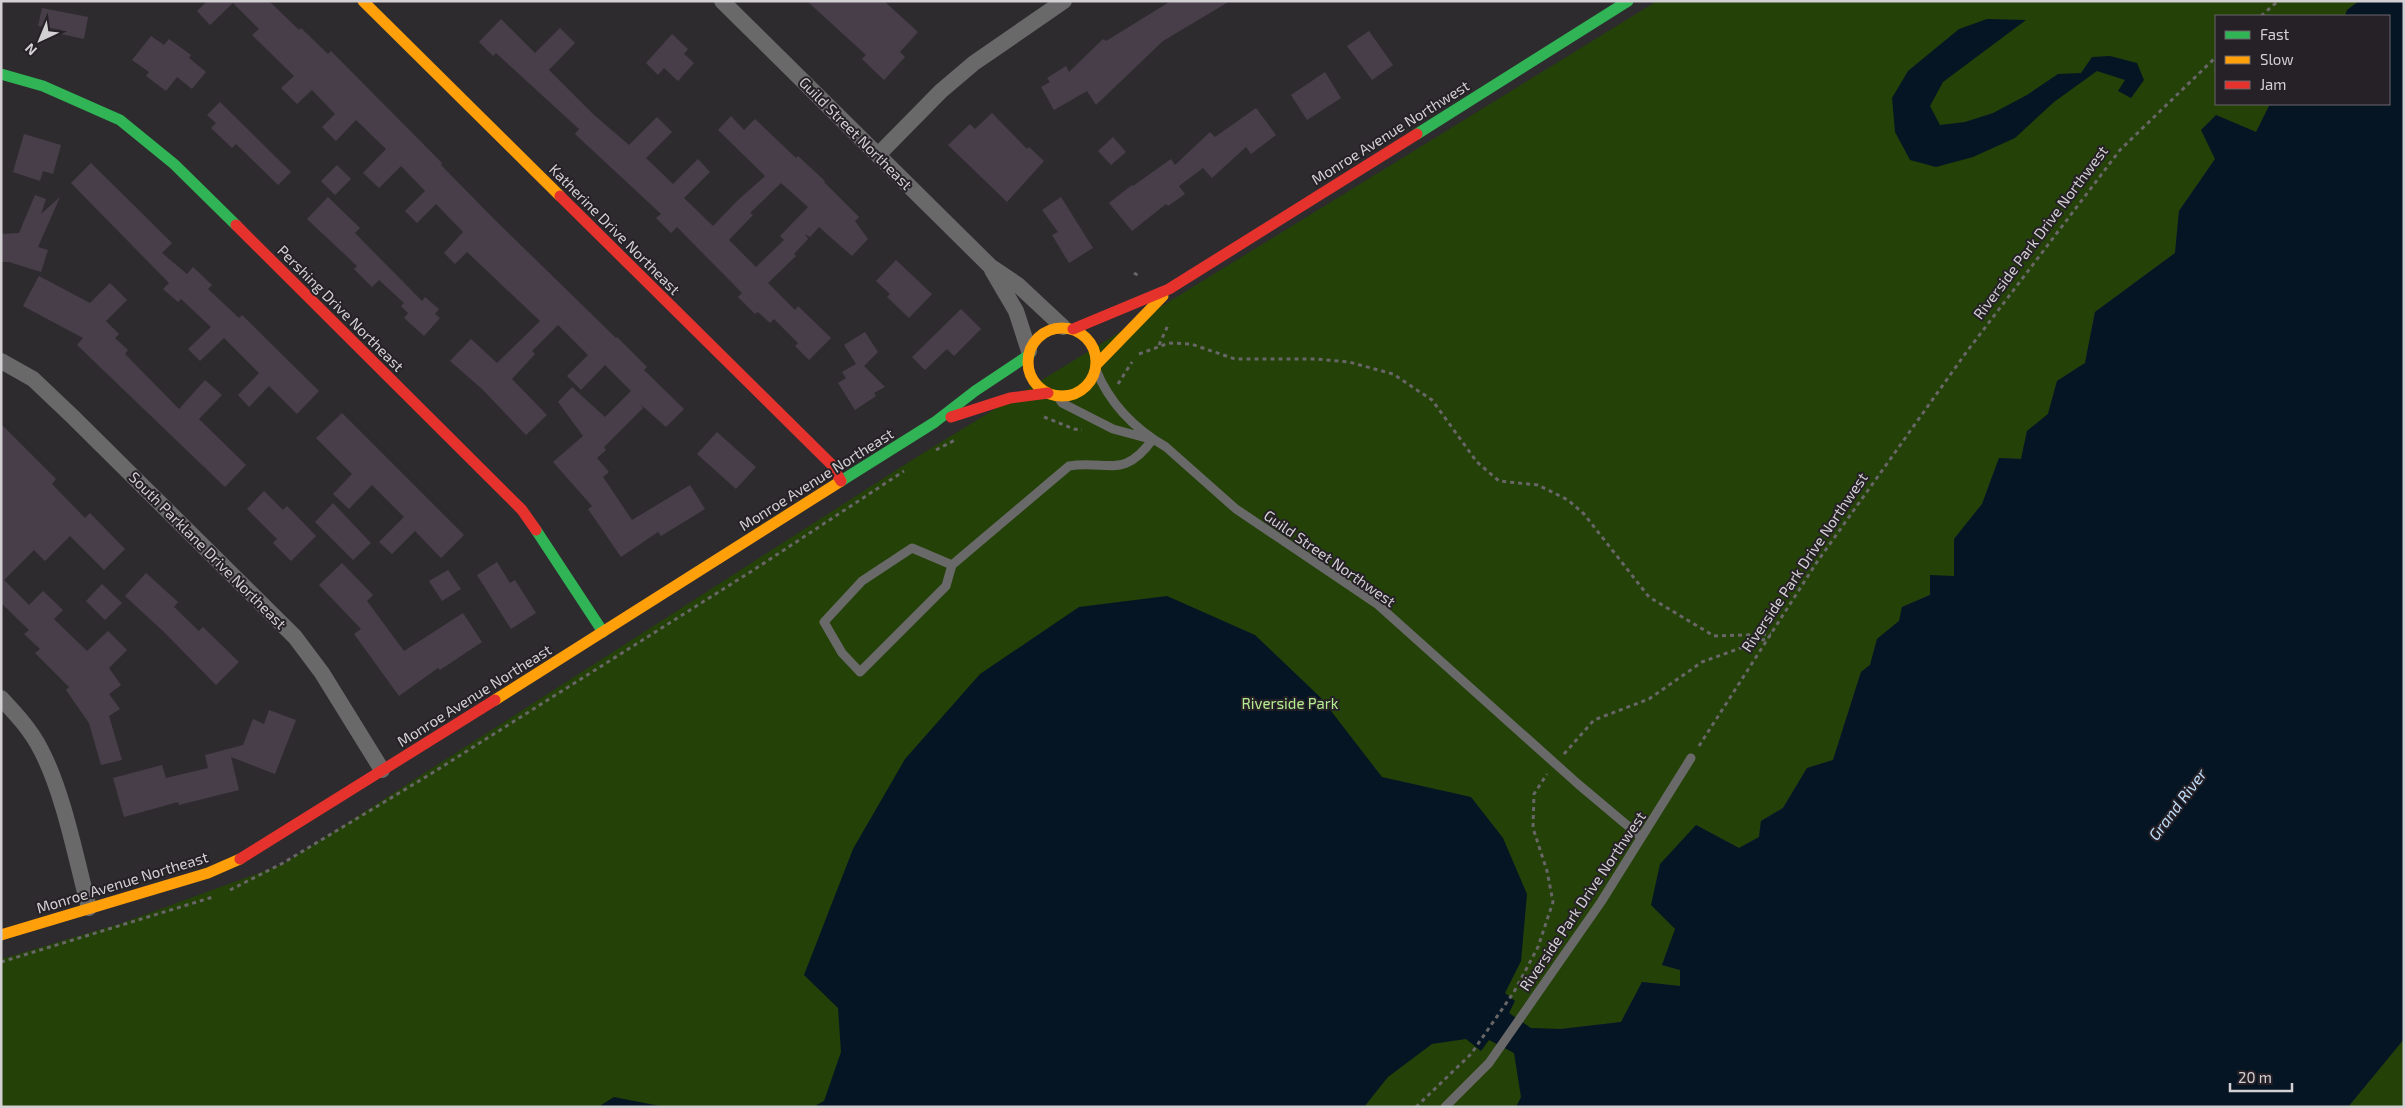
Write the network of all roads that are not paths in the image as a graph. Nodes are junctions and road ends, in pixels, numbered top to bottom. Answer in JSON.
{"nodes":[{"id":1,"x":363,"y":1,"type":"edge"},
{"id":2,"x":722,"y":1,"type":"edge"},
{"id":3,"x":1628,"y":1,"type":"edge"},
{"id":4,"x":1062,"y":2,"type":"edge"},
{"id":5,"x":1,"y":74,"type":"edge"},
{"id":6,"x":878,"y":154,"type":"junction"},
{"id":7,"x":990,"y":266,"type":"junction"},
{"id":8,"x":1169,"y":289,"type":"junction"},
{"id":9,"x":1068,"y":328,"type":"junction"},
{"id":10,"x":1029,"y":353,"type":"junction"},
{"id":11,"x":1,"y":361,"type":"edge"},
{"id":12,"x":1096,"y":367,"type":"junction"},
{"id":13,"x":1052,"y":394,"type":"junction"},
{"id":14,"x":935,"y":422,"type":"junction"},
{"id":15,"x":1152,"y":439,"type":"junction"},
{"id":16,"x":842,"y":481,"type":"junction"},
{"id":17,"x":952,"y":566,"type":"junction"},
{"id":18,"x":603,"y":632,"type":"junction"},
{"id":19,"x":1,"y":698,"type":"edge"},
{"id":20,"x":1691,"y":758,"type":"road end"},
{"id":21,"x":382,"y":770,"type":"junction"},
{"id":22,"x":1642,"y":837,"type":"junction"},
{"id":23,"x":89,"y":908,"type":"junction"},
{"id":24,"x":1,"y":935,"type":"edge"},
{"id":25,"x":1445,"y":1107,"type":"edge"}],
"edges":[{"from":1,"to":16,"type":"main road","name":"Katherine Drive Northeast"},
{"from":2,"to":6,"type":"street","name":"Guild Street Northeast"},
{"from":3,"to":8,"type":"main road","name":"Monroe Avenue Northwest"},
{"from":4,"to":6,"type":"street"},
{"from":5,"to":18,"type":"main road","name":"Pershing Drive Northeast"},
{"from":6,"to":7,"type":"street","name":"Guild Street Northeast"},
{"from":7,"to":9,"type":"street","name":"Guild Street Northeast"},
{"from":7,"to":10,"type":"street","name":"Guild Street Northeast"},
{"from":8,"to":9,"type":"main road","name":"Monroe Avenue Northwest"},
{"from":8,"to":12,"type":"main road","name":"Monroe Avenue Northwest"},
{"from":9,"to":10,"type":"main road"},
{"from":9,"to":12,"type":"main road"},
{"from":10,"to":13,"type":"main road"},
{"from":10,"to":14,"type":"main road","name":"Monroe Avenue Northeast"},
{"from":11,"to":21,"type":"street","name":"South Parklane Drive Northeast"},
{"from":12,"to":13,"type":"main road"},
{"from":12,"to":15,"type":"lane","name":"Guild Street Northwest"},
{"from":13,"to":14,"type":"main road","name":"Monroe Avenue Northeast"},
{"from":13,"to":15,"type":"lane","name":"Guild Street Northwest"},
{"from":14,"to":16,"type":"main road","name":"Monroe Avenue Northeast"},
{"from":15,"to":17,"type":"lane"},
{"from":15,"to":22,"type":"lane","name":"Guild Street Northwest"},
{"from":16,"to":18,"type":"main road","name":"Monroe Avenue Northeast"},
{"from":17,"to":17,"type":"lane"},
{"from":18,"to":21,"type":"main road","name":"Monroe Avenue Northeast"},
{"from":19,"to":23,"type":"street"},
{"from":20,"to":22,"type":"lane","name":"Riverside Park Drive Northwest"},
{"from":21,"to":23,"type":"main road","name":"Monroe Avenue Northeast"},
{"from":22,"to":25,"type":"lane","name":"Riverside Park Drive Northwest"},
{"from":23,"to":24,"type":"main road","name":"Monroe Avenue Northeast"}]}
